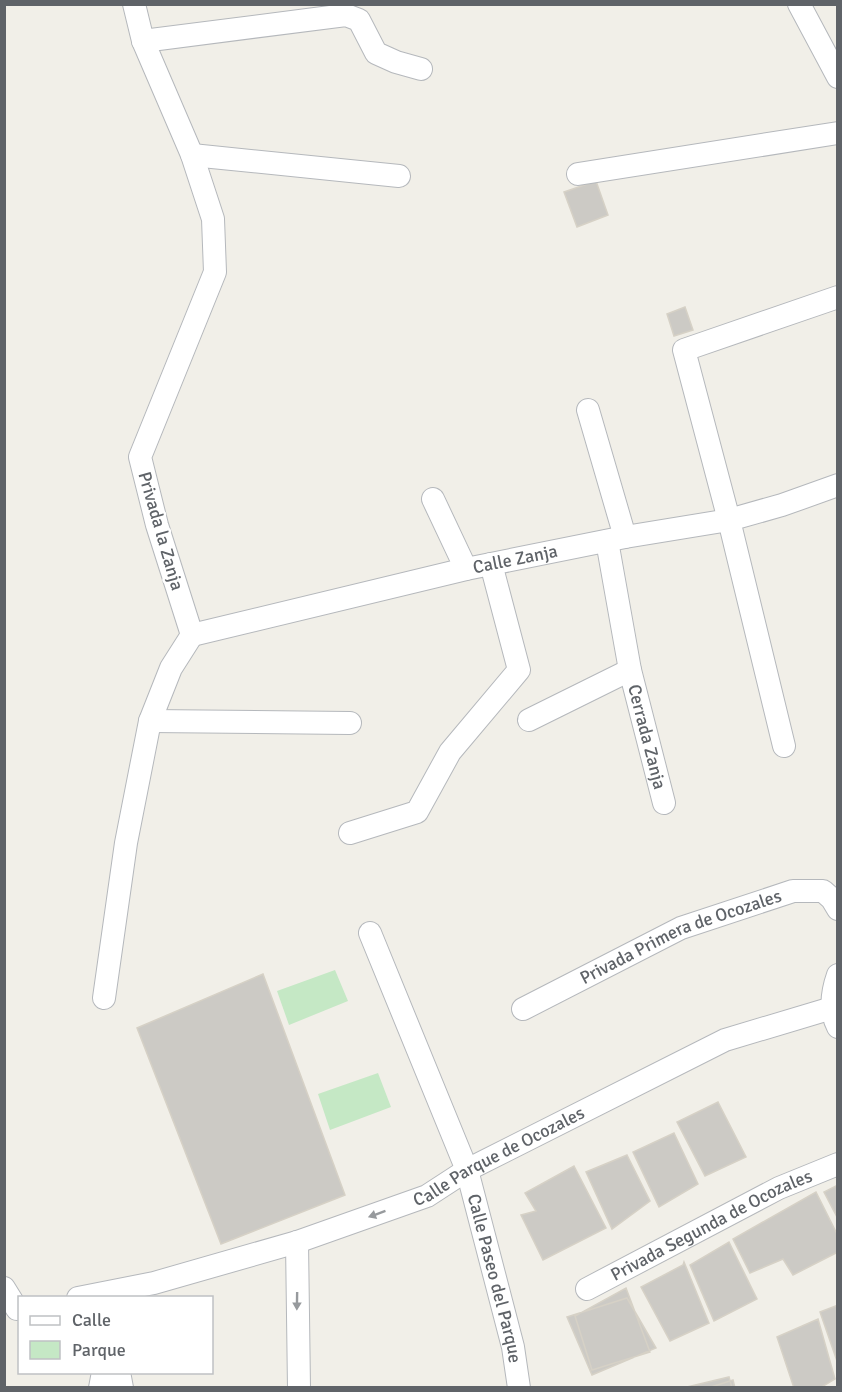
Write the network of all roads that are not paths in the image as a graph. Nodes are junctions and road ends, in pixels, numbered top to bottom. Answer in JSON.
{"nodes":[{"id":1,"x":134,"y":4,"type":"edge"},
{"id":2,"x":799,"y":4,"type":"edge"},
{"id":3,"x":143,"y":41,"type":"junction"},
{"id":4,"x":421,"y":69,"type":"dead end"},
{"id":5,"x":837,"y":77,"type":"edge"},
{"id":6,"x":837,"y":133,"type":"edge"},
{"id":7,"x":192,"y":155,"type":"junction"},
{"id":8,"x":578,"y":174,"type":"dead end"},
{"id":9,"x":399,"y":176,"type":"dead end"},
{"id":10,"x":837,"y":297,"type":"edge"},
{"id":11,"x":588,"y":410,"type":"dead end"},
{"id":12,"x":837,"y":485,"type":"edge"},
{"id":13,"x":433,"y":499,"type":"dead end"},
{"id":14,"x":729,"y":520,"type":"junction"},
{"id":15,"x":616,"y":539,"type":"junction"},
{"id":16,"x":491,"y":564,"type":"junction"},
{"id":17,"x":466,"y":569,"type":"junction"},
{"id":18,"x":192,"y":635,"type":"junction"},
{"id":19,"x":630,"y":670,"type":"junction"},
{"id":20,"x":529,"y":720,"type":"dead end"},
{"id":21,"x":150,"y":721,"type":"junction"},
{"id":22,"x":350,"y":723,"type":"dead end"},
{"id":23,"x":784,"y":746,"type":"dead end"},
{"id":24,"x":664,"y":803,"type":"dead end"},
{"id":25,"x":350,"y":833,"type":"dead end"},
{"id":26,"x":837,"y":909,"type":"edge"},
{"id":27,"x":370,"y":933,"type":"dead end"},
{"id":28,"x":837,"y":975,"type":"edge"},
{"id":29,"x":104,"y":998,"type":"dead end"},
{"id":30,"x":523,"y":1009,"type":"dead end"},
{"id":31,"x":835,"y":1017,"type":"edge"},
{"id":32,"x":837,"y":1164,"type":"edge"},
{"id":33,"x":467,"y":1170,"type":"junction"},
{"id":34,"x":297,"y":1242,"type":"junction"},
{"id":35,"x":4,"y":1288,"type":"edge"},
{"id":36,"x":587,"y":1289,"type":"dead end"},
{"id":37,"x":149,"y":1290,"type":"edge"},
{"id":38,"x":96,"y":1296,"type":"edge"},
{"id":39,"x":18,"y":1309,"type":"edge"},
{"id":40,"x":299,"y":1388,"type":"edge"},
{"id":41,"x":519,"y":1388,"type":"edge"}],
"edges":[{"from":1,"to":3,"type":"street","name":"Privada la Zanja"},
{"from":2,"to":5,"type":"street"},
{"from":3,"to":4,"type":"street"},
{"from":3,"to":7,"type":"street","name":"Privada la Zanja"},
{"from":6,"to":8,"type":"street"},
{"from":7,"to":9,"type":"street"},
{"from":7,"to":18,"type":"street","name":"Privada la Zanja"},
{"from":10,"to":14,"type":"street"},
{"from":11,"to":15,"type":"street","name":"Cerrada Zanja"},
{"from":12,"to":14,"type":"street","name":"Calle Zanja"},
{"from":13,"to":17,"type":"street"},
{"from":14,"to":15,"type":"street","name":"Calle Zanja"},
{"from":14,"to":23,"type":"street"},
{"from":15,"to":16,"type":"street","name":"Calle Zanja"},
{"from":15,"to":19,"type":"street","name":"Cerrada Zanja"},
{"from":16,"to":17,"type":"street","name":"Calle Zanja"},
{"from":16,"to":25,"type":"street"},
{"from":17,"to":18,"type":"street","name":"Calle Zanja"},
{"from":18,"to":21,"type":"street"},
{"from":19,"to":20,"type":"street","name":"Cerrada Zanja"},
{"from":19,"to":24,"type":"street","name":"Cerrada Zanja"},
{"from":21,"to":22,"type":"street"},
{"from":21,"to":29,"type":"street"},
{"from":26,"to":30,"type":"street","name":"Privada Primera de Ocozales"},
{"from":27,"to":33,"type":"street","name":"Calle Paseo del Parque"},
{"from":28,"to":31,"type":"street"},
{"from":31,"to":33,"type":"street","name":"Calle Parque de Ocozales"},
{"from":32,"to":36,"type":"street","name":"Privada Segunda de Ocozales"},
{"from":33,"to":34,"type":"street","name":"Calle Parque de Ocozales","one_way":true},
{"from":33,"to":41,"type":"street","name":"Calle Paseo del Parque"},
{"from":34,"to":37,"type":"street","name":"Calle Parque de Ocozales"},
{"from":34,"to":40,"type":"street","one_way":true},
{"from":35,"to":39,"type":"street"},
{"from":37,"to":38,"type":"street","name":"Calle Parque de Ocozales"}]}
